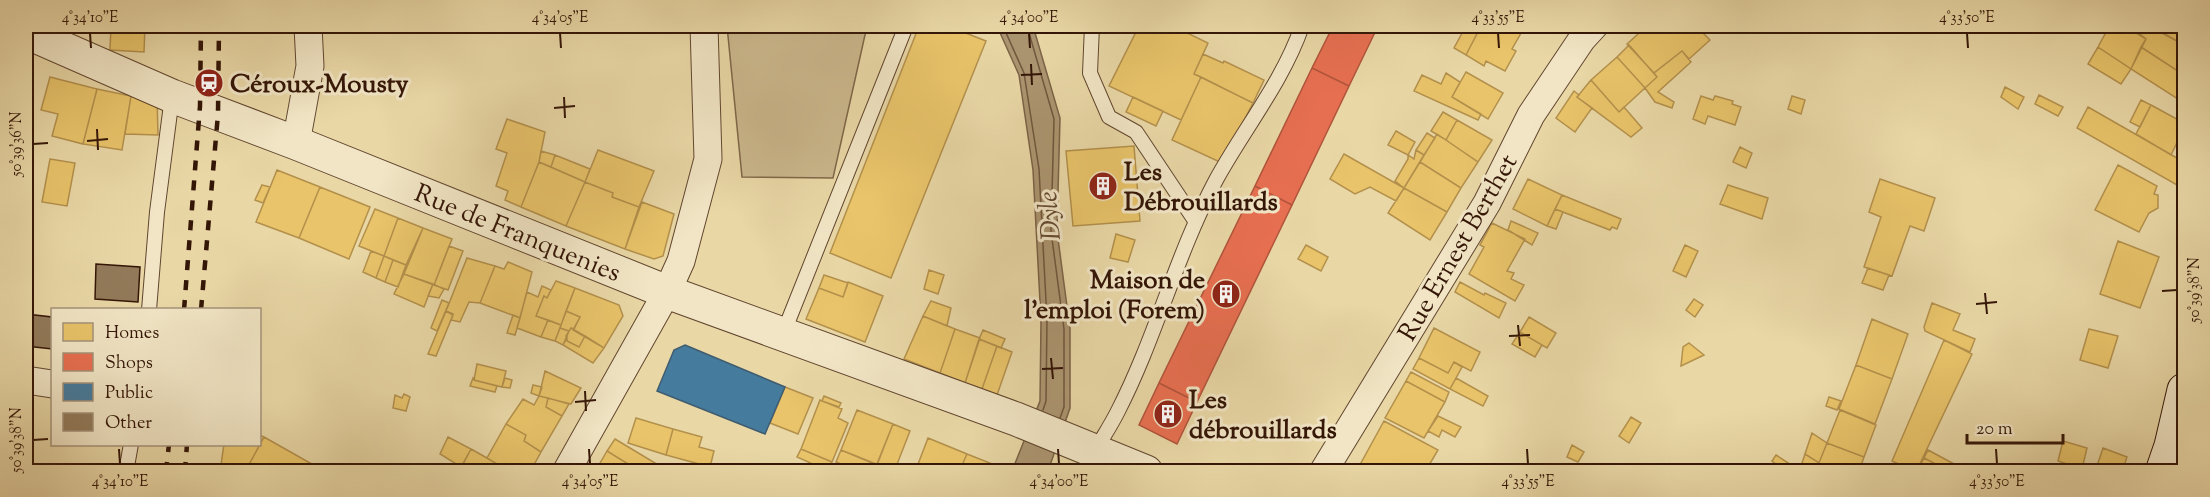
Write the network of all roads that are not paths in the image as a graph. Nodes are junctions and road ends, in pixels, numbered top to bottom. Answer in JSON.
{"nodes":[{"id":1,"x":308,"y":26,"type":"edge"},
{"id":2,"x":704,"y":26,"type":"edge"},
{"id":3,"x":906,"y":26,"type":"edge"},
{"id":4,"x":1092,"y":26,"type":"edge"},
{"id":5,"x":1302,"y":26,"type":"edge"},
{"id":6,"x":1594,"y":26,"type":"edge"},
{"id":7,"x":31,"y":31,"type":"edge"},
{"id":8,"x":172,"y":96,"type":"junction"},
{"id":9,"x":296,"y":143,"type":"junction"},
{"id":10,"x":1196,"y":222,"type":"junction"},
{"id":11,"x":667,"y":292,"type":"junction"},
{"id":12,"x":148,"y":308,"type":"edge"},
{"id":13,"x":783,"y":334,"type":"junction"},
{"id":14,"x":26,"y":380,"type":"edge"},
{"id":15,"x":51,"y":384,"type":"edge"},
{"id":16,"x":2184,"y":390,"type":"edge"},
{"id":17,"x":131,"y":446,"type":"edge"},
{"id":18,"x":1085,"y":447,"type":"junction"},
{"id":19,"x":1131,"y":469,"type":"edge"},
{"id":20,"x":126,"y":471,"type":"edge"},
{"id":21,"x":566,"y":471,"type":"edge"},
{"id":22,"x":1323,"y":471,"type":"edge"},
{"id":23,"x":2162,"y":471,"type":"edge"}],
"edges":[{"from":1,"to":9,"type":"street"},
{"from":2,"to":11,"type":"street"},
{"from":3,"to":13,"type":"lane"},
{"from":4,"to":10,"type":"lane"},
{"from":5,"to":10,"type":"lane"},
{"from":6,"to":22,"type":"street","name":"Rue Ernest Berthet"},
{"from":7,"to":8,"type":"street","name":"Rue de Franquenies"},
{"from":8,"to":9,"type":"street","name":"Rue de Franquenies"},
{"from":8,"to":12,"type":"lane"},
{"from":9,"to":11,"type":"street","name":"Rue de Franquenies"},
{"from":10,"to":18,"type":"lane"},
{"from":11,"to":13,"type":"street","name":"Rue de Franquenies"},
{"from":11,"to":21,"type":"street"},
{"from":13,"to":18,"type":"street","name":"Rue de Franquenies"},
{"from":14,"to":15,"type":"street"},
{"from":16,"to":23,"type":"street"},
{"from":17,"to":20,"type":"lane"},
{"from":18,"to":19,"type":"street","name":"Rue de Franquenies"}]}
